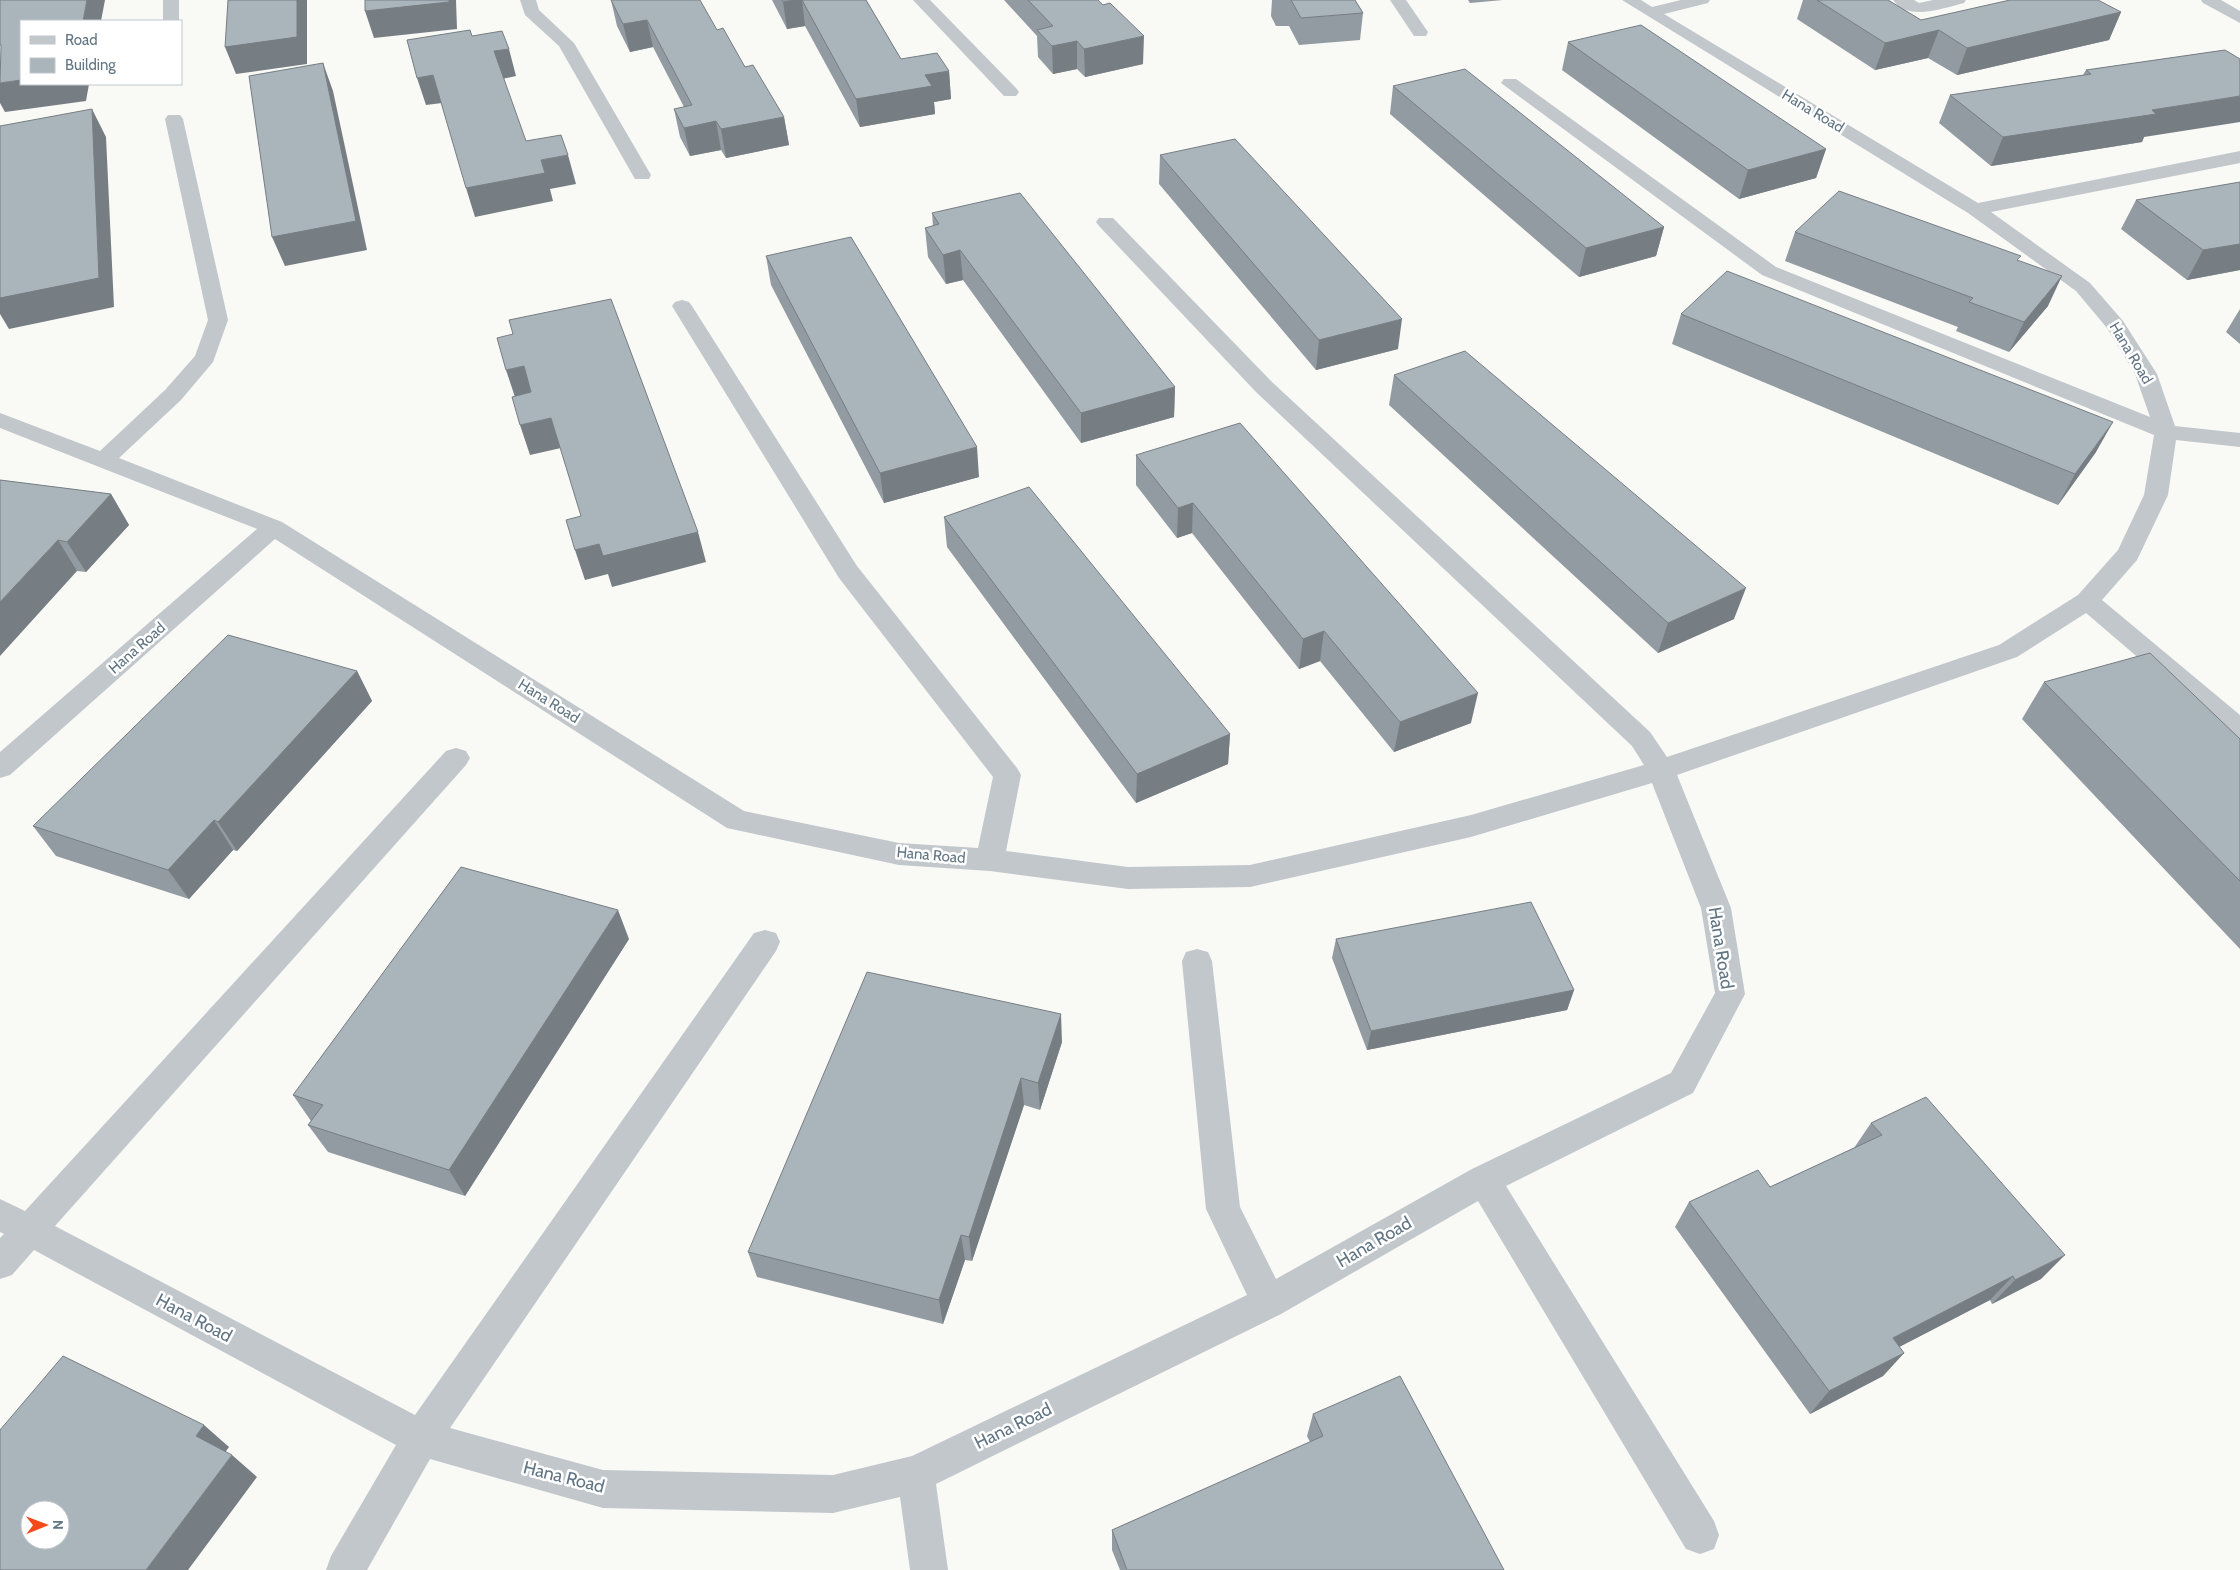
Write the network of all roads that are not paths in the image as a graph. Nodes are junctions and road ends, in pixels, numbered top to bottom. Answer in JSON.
{"nodes":[{"id":1,"x":171,"y":0,"type":"edge"},
{"id":2,"x":528,"y":0,"type":"edge"},
{"id":3,"x":921,"y":0,"type":"edge"},
{"id":4,"x":1398,"y":0,"type":"edge"},
{"id":5,"x":1630,"y":0,"type":"edge"},
{"id":6,"x":1702,"y":0,"type":"edge"},
{"id":7,"x":1900,"y":0,"type":"edge"},
{"id":8,"x":1958,"y":0,"type":"edge"},
{"id":9,"x":2209,"y":0,"type":"edge"},
{"id":10,"x":1650,"y":12,"type":"junction"},
{"id":11,"x":2240,"y":18,"type":"edge"},
{"id":12,"x":171,"y":20,"type":"edge"},
{"id":13,"x":1420,"y":32,"type":"dead end"},
{"id":14,"x":1510,"y":83,"type":"dead end"},
{"id":15,"x":1010,"y":92,"type":"dead end"},
{"id":16,"x":174,"y":118,"type":"dead end"},
{"id":17,"x":2240,"y":157,"type":"edge"},
{"id":18,"x":642,"y":175,"type":"dead end"},
{"id":19,"x":1975,"y":209,"type":"junction"},
{"id":20,"x":1106,"y":222,"type":"dead end"},
{"id":21,"x":682,"y":306,"type":"dead end"},
{"id":22,"x":0,"y":420,"type":"edge"},
{"id":23,"x":2166,"y":432,"type":"junction"},
{"id":24,"x":2240,"y":440,"type":"edge"},
{"id":25,"x":105,"y":459,"type":"junction"},
{"id":26,"x":274,"y":527,"type":"junction"},
{"id":27,"x":2087,"y":601,"type":"junction"},
{"id":28,"x":2240,"y":730,"type":"edge"},
{"id":29,"x":456,"y":758,"type":"dead end"},
{"id":30,"x":0,"y":768,"type":"edge"},
{"id":31,"x":1662,"y":770,"type":"junction"},
{"id":32,"x":990,"y":860,"type":"junction"},
{"id":33,"x":765,"y":942,"type":"dead end"},
{"id":34,"x":1197,"y":961,"type":"dead end"},
{"id":35,"x":1484,"y":1180,"type":"junction"},
{"id":36,"x":0,"y":1215,"type":"edge"},
{"id":37,"x":29,"y":1231,"type":"junction"},
{"id":38,"x":0,"y":1264,"type":"edge"},
{"id":39,"x":1269,"y":1302,"type":"junction"},
{"id":40,"x":420,"y":1438,"type":"junction"},
{"id":41,"x":916,"y":1474,"type":"junction"},
{"id":42,"x":1700,"y":1535,"type":"dead end"},
{"id":43,"x":345,"y":1570,"type":"edge"},
{"id":44,"x":929,"y":1570,"type":"edge"}],
"edges":[{"from":1,"to":12,"type":"street"},
{"from":2,"to":18,"type":"street"},
{"from":3,"to":15,"type":"street"},
{"from":4,"to":13,"type":"street"},
{"from":5,"to":10,"type":"street","name":"Hana Road"},
{"from":6,"to":10,"type":"street"},
{"from":7,"to":8,"type":"street"},
{"from":9,"to":11,"type":"street"},
{"from":10,"to":19,"type":"street","name":"Hana Road"},
{"from":14,"to":23,"type":"street"},
{"from":16,"to":25,"type":"street"},
{"from":17,"to":19,"type":"street"},
{"from":19,"to":23,"type":"street","name":"Hana Road"},
{"from":20,"to":31,"type":"street"},
{"from":21,"to":32,"type":"street"},
{"from":22,"to":25,"type":"street","name":"Hana Road"},
{"from":23,"to":24,"type":"street"},
{"from":23,"to":27,"type":"street","name":"Hana Road"},
{"from":25,"to":26,"type":"street","name":"Hana Road"},
{"from":26,"to":30,"type":"street","name":"Hana Road"},
{"from":26,"to":32,"type":"street","name":"Hana Road"},
{"from":27,"to":28,"type":"street"},
{"from":27,"to":31,"type":"street","name":"Hana Road"},
{"from":29,"to":37,"type":"street"},
{"from":31,"to":32,"type":"street","name":"Hana Road"},
{"from":31,"to":35,"type":"street","name":"Hana Road"},
{"from":33,"to":40,"type":"street"},
{"from":34,"to":39,"type":"street"},
{"from":35,"to":39,"type":"street","name":"Hana Road"},
{"from":35,"to":42,"type":"street"},
{"from":36,"to":37,"type":"street","name":"Hana Road"},
{"from":37,"to":38,"type":"street"},
{"from":37,"to":40,"type":"street","name":"Hana Road"},
{"from":39,"to":41,"type":"street","name":"Hana Road"},
{"from":40,"to":41,"type":"street","name":"Hana Road"},
{"from":40,"to":43,"type":"street"},
{"from":41,"to":44,"type":"street"}]}
